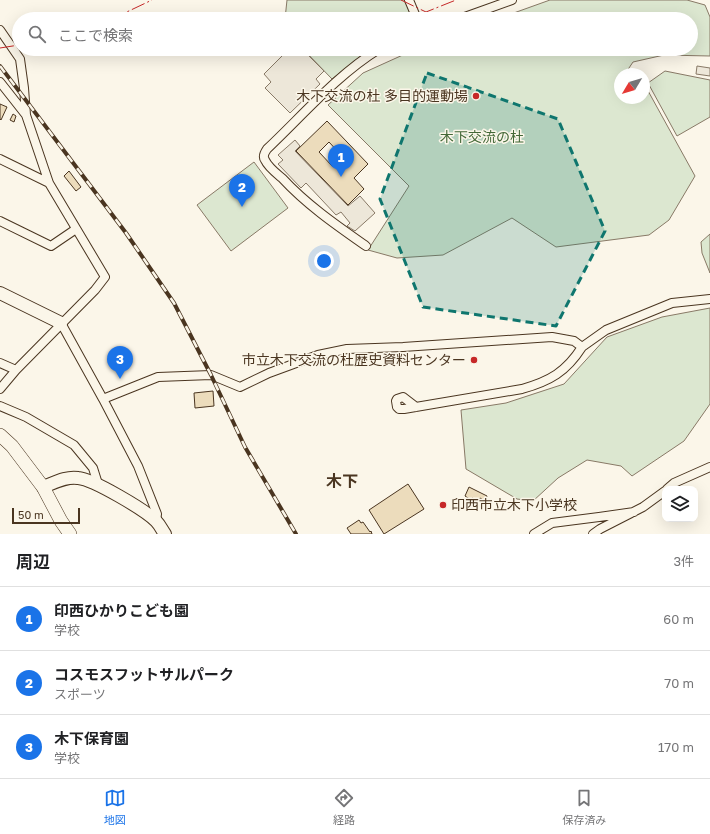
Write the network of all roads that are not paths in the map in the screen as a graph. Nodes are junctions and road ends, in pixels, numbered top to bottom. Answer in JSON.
{"nodes":[{"id":1,"x":409,"y":0,"type":"edge"},
{"id":2,"x":512,"y":0,"type":"edge"},
{"id":3,"x":413,"y":12,"type":"edge"},
{"id":4,"x":479,"y":12,"type":"edge"},
{"id":5,"x":0,"y":30,"type":"edge"},
{"id":6,"x":12,"y":47,"type":"edge"},
{"id":7,"x":18,"y":56,"type":"edge"},
{"id":8,"x":368,"y":56,"type":"edge"},
{"id":9,"x":0,"y":82,"type":"edge"},
{"id":10,"x":26,"y":115,"type":"junction"},
{"id":11,"x":0,"y":159,"type":"edge"},
{"id":12,"x":49,"y":184,"type":"junction"},
{"id":13,"x":0,"y":222,"type":"edge"},
{"id":14,"x":76,"y":229,"type":"junction"},
{"id":15,"x":366,"y":246,"type":"dead end"},
{"id":16,"x":0,"y":293,"type":"edge"},
{"id":17,"x":710,"y":299,"type":"edge"},
{"id":18,"x":61,"y":324,"type":"junction"},
{"id":19,"x":582,"y":347,"type":"junction"},
{"id":20,"x":0,"y":363,"type":"edge"},
{"id":21,"x":16,"y":370,"type":"junction"},
{"id":22,"x":0,"y":389,"type":"edge"},
{"id":23,"x":103,"y":399,"type":"junction"},
{"id":24,"x":0,"y":406,"type":"edge"},
{"id":25,"x":416,"y":407,"type":"dead end"},
{"id":26,"x":0,"y":435,"type":"edge"},
{"id":27,"x":710,"y":467,"type":"edge"},
{"id":28,"x":98,"y":484,"type":"junction"},
{"id":29,"x":671,"y":486,"type":"edge"},
{"id":30,"x":43,"y":487,"type":"junction"},
{"id":31,"x":662,"y":493,"type":"edge"},
{"id":32,"x":634,"y":512,"type":"junction"},
{"id":33,"x":156,"y":522,"type":"junction"},
{"id":34,"x":70,"y":534,"type":"edge"},
{"id":35,"x":165,"y":534,"type":"edge"},
{"id":36,"x":534,"y":534,"type":"edge"},
{"id":37,"x":593,"y":534,"type":"edge"}],
"edges":[{"from":1,"to":3,"type":"street"},
{"from":2,"to":4,"type":"street"},
{"from":5,"to":6,"type":"street"},
{"from":7,"to":10,"type":"street"},
{"from":8,"to":15,"type":"street"},
{"from":9,"to":10,"type":"street"},
{"from":10,"to":12,"type":"street"},
{"from":11,"to":12,"type":"street"},
{"from":12,"to":14,"type":"street"},
{"from":13,"to":14,"type":"street"},
{"from":14,"to":18,"type":"street"},
{"from":16,"to":18,"type":"street"},
{"from":17,"to":19,"type":"street"},
{"from":18,"to":21,"type":"street"},
{"from":18,"to":23,"type":"street"},
{"from":19,"to":23,"type":"street"},
{"from":19,"to":25,"type":"street"},
{"from":20,"to":21,"type":"street"},
{"from":21,"to":22,"type":"street"},
{"from":23,"to":33,"type":"street"},
{"from":24,"to":28,"type":"street"},
{"from":26,"to":30,"type":"main road"},
{"from":27,"to":29,"type":"street"},
{"from":28,"to":30,"type":"street"},
{"from":28,"to":33,"type":"street"},
{"from":30,"to":34,"type":"main road"},
{"from":31,"to":32,"type":"street"},
{"from":32,"to":36,"type":"street"},
{"from":32,"to":37,"type":"street"},
{"from":33,"to":35,"type":"street"}]}
